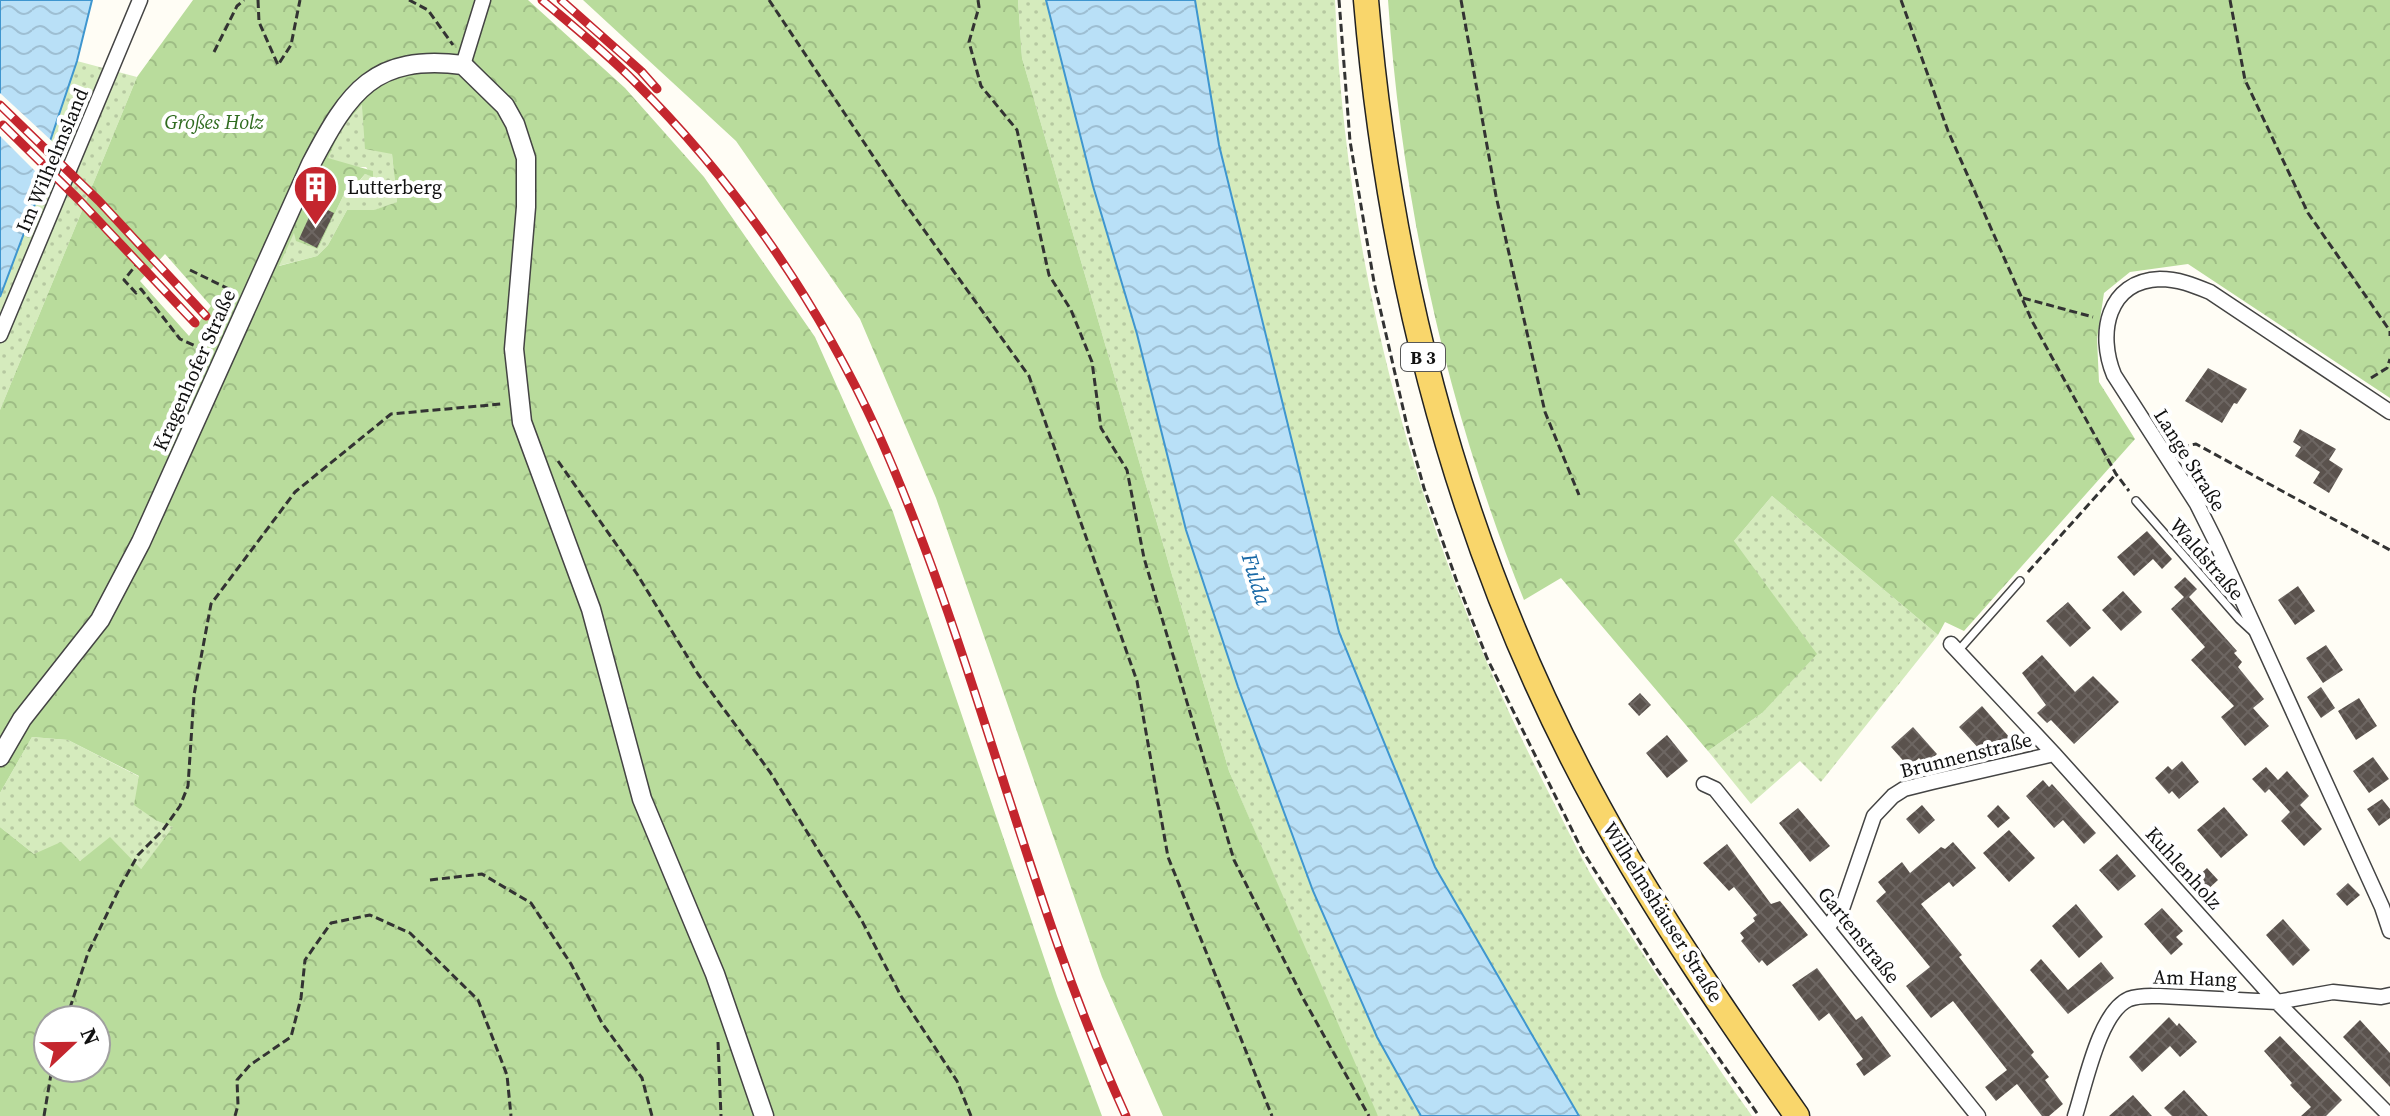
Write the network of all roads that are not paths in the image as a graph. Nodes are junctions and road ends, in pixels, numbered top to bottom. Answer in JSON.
{"nodes":[{"id":1,"x":140,"y":0,"type":"edge"},
{"id":2,"x":483,"y":0,"type":"edge"},
{"id":3,"x":1366,"y":0,"type":"edge"},
{"id":4,"x":464,"y":64,"type":"junction"},
{"id":5,"x":0,"y":335,"type":"edge"},
{"id":6,"x":2390,"y":412,"type":"edge"},
{"id":7,"x":2136,"y":501,"type":"road end"},
{"id":8,"x":2020,"y":581,"type":"road end"},
{"id":9,"x":2257,"y":635,"type":"junction"},
{"id":10,"x":1955,"y":648,"type":"joint"},
{"id":11,"x":2054,"y":754,"type":"junction"},
{"id":12,"x":0,"y":757,"type":"edge"},
{"id":13,"x":1704,"y":784,"type":"dead end"},
{"id":14,"x":1828,"y":927,"type":"junction"},
{"id":15,"x":2390,"y":931,"type":"edge"},
{"id":16,"x":2390,"y":995,"type":"edge"},
{"id":17,"x":2277,"y":1002,"type":"junction"},
{"id":18,"x":764,"y":1116,"type":"edge"},
{"id":19,"x":1797,"y":1116,"type":"edge"},
{"id":20,"x":1978,"y":1116,"type":"edge"},
{"id":21,"x":2075,"y":1116,"type":"edge"},
{"id":22,"x":2390,"y":1116,"type":"edge"}],
"edges":[{"from":1,"to":5,"type":"street","name":"Im Wilhelmsland"},
{"from":2,"to":4,"type":"street"},
{"from":3,"to":19,"type":"main road","name":"Wilhelmshäuser Straße","number":"B 3"},
{"from":4,"to":12,"type":"street","name":"Kragenhofer Straße"},
{"from":4,"to":18,"type":"street"},
{"from":6,"to":9,"type":"street","name":"Lange Straße"},
{"from":7,"to":9,"type":"lane","name":"Waldstraße"},
{"from":8,"to":10,"type":"lane"},
{"from":9,"to":15,"type":"street","name":"Lange Straße"},
{"from":10,"to":11,"type":"street","name":"Kuhlenholz"},
{"from":11,"to":14,"type":"street","name":"Brunnenstraße"},
{"from":11,"to":17,"type":"street","name":"Kuhlenholz"},
{"from":13,"to":14,"type":"street","name":"Gartenstraße"},
{"from":14,"to":20,"type":"street","name":"Gartenstraße"},
{"from":16,"to":17,"type":"street","name":"Am Hang"},
{"from":17,"to":21,"type":"street","name":"Am Hang"},
{"from":17,"to":22,"type":"street","name":"Kuhlenholz"}]}
